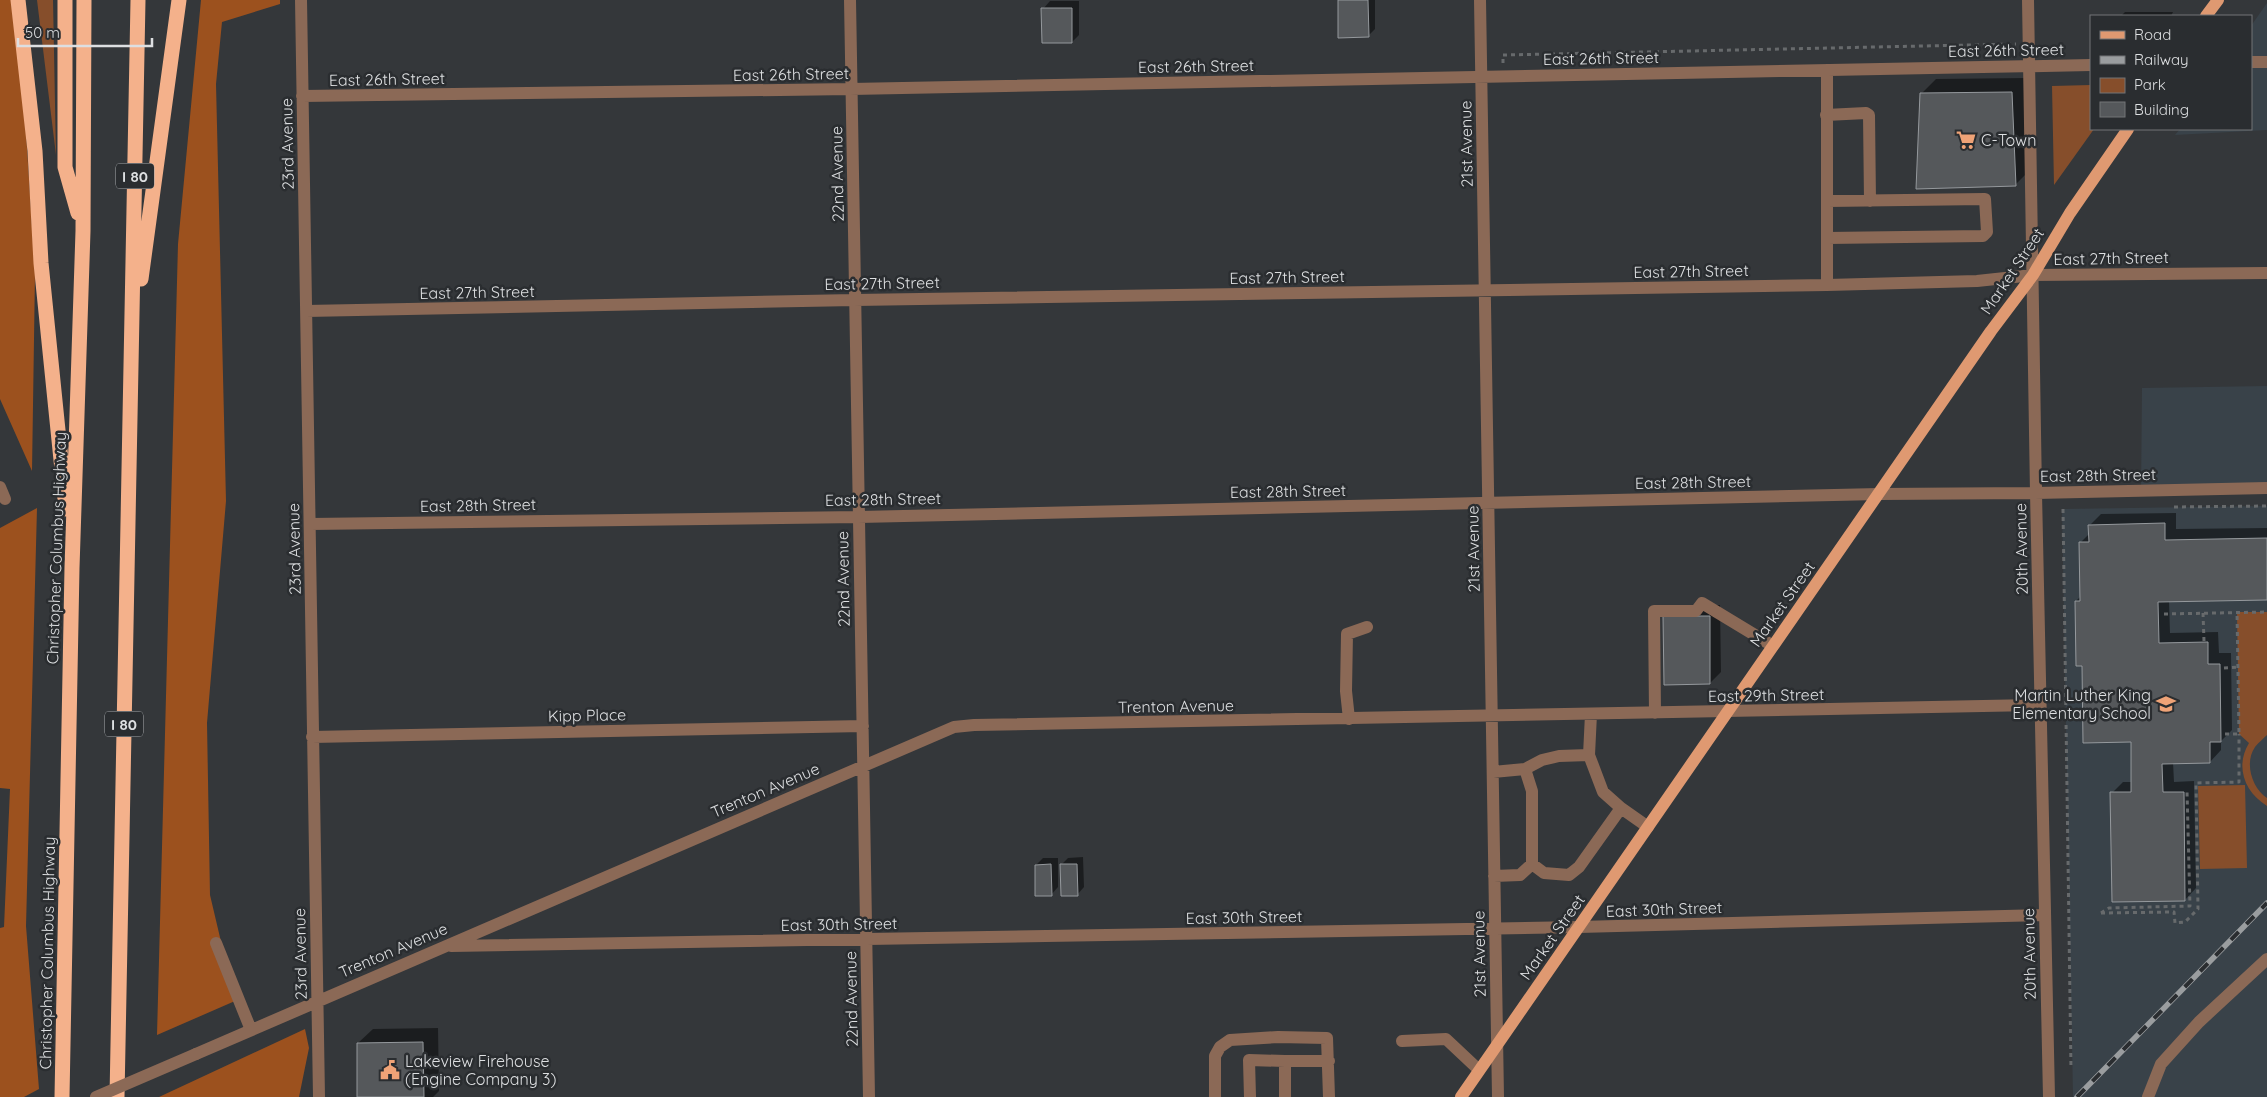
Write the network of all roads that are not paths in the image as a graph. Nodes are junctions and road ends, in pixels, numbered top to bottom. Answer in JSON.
{"nodes":[{"id":1,"x":18,"y":0,"type":"edge"},
{"id":2,"x":65,"y":0,"type":"edge"},
{"id":3,"x":84,"y":0,"type":"edge"},
{"id":4,"x":138,"y":0,"type":"edge"},
{"id":5,"x":179,"y":0,"type":"edge"},
{"id":6,"x":301,"y":0,"type":"edge"},
{"id":7,"x":850,"y":0,"type":"edge"},
{"id":8,"x":1480,"y":0,"type":"edge"},
{"id":9,"x":2028,"y":0,"type":"edge"},
{"id":10,"x":2218,"y":0,"type":"edge"},
{"id":11,"x":2207,"y":15,"type":"edge"},
{"id":12,"x":2252,"y":62,"type":"edge"},
{"id":13,"x":2267,"y":62,"type":"edge"},
{"id":14,"x":2090,"y":65,"type":"edge"},
{"id":15,"x":2030,"y":66,"type":"junction"},
{"id":16,"x":1827,"y":70,"type":"junction"},
{"id":17,"x":1481,"y":77,"type":"junction"},
{"id":18,"x":851,"y":89,"type":"junction"},
{"id":19,"x":302,"y":96,"type":"junction"},
{"id":20,"x":1826,"y":115,"type":"junction"},
{"id":21,"x":2127,"y":130,"type":"edge"},
{"id":22,"x":1870,"y":200,"type":"junction"},
{"id":23,"x":1827,"y":201,"type":"junction"},
{"id":24,"x":83,"y":232,"type":"junction"},
{"id":25,"x":1827,"y":238,"type":"junction"},
{"id":26,"x":2267,"y":273,"type":"edge"},
{"id":27,"x":2033,"y":275,"type":"junction"},
{"id":28,"x":1827,"y":285,"type":"junction"},
{"id":29,"x":1485,"y":291,"type":"junction"},
{"id":30,"x":855,"y":300,"type":"junction"},
{"id":31,"x":306,"y":312,"type":"junction"},
{"id":32,"x":132,"y":352,"type":"junction"},
{"id":33,"x":2267,"y":488,"type":"edge"},
{"id":34,"x":2036,"y":493,"type":"junction"},
{"id":35,"x":1879,"y":494,"type":"junction"},
{"id":36,"x":1488,"y":504,"type":"junction"},
{"id":37,"x":859,"y":517,"type":"junction"},
{"id":38,"x":310,"y":524,"type":"junction"},
{"id":39,"x":72,"y":568,"type":"junction"},
{"id":40,"x":1367,"y":627,"type":"dead end"},
{"id":41,"x":1773,"y":646,"type":"junction"},
{"id":42,"x":2040,"y":705,"type":"junction"},
{"id":43,"x":1726,"y":712,"type":"junction"},
{"id":44,"x":1655,"y":713,"type":"junction"},
{"id":45,"x":1591,"y":714,"type":"junction"},
{"id":46,"x":1492,"y":716,"type":"junction"},
{"id":47,"x":1349,"y":719,"type":"junction"},
{"id":48,"x":862,"y":726,"type":"junction"},
{"id":49,"x":312,"y":737,"type":"junction"},
{"id":50,"x":1589,"y":755,"type":"junction"},
{"id":51,"x":864,"y":766,"type":"junction"},
{"id":52,"x":1525,"y":769,"type":"junction"},
{"id":53,"x":1493,"y":772,"type":"junction"},
{"id":54,"x":1621,"y":808,"type":"junction"},
{"id":55,"x":1648,"y":827,"type":"junction"},
{"id":56,"x":1532,"y":864,"type":"junction"},
{"id":57,"x":1494,"y":876,"type":"junction"},
{"id":58,"x":2044,"y":915,"type":"junction"},
{"id":59,"x":1579,"y":927,"type":"junction"},
{"id":60,"x":1495,"y":929,"type":"junction"},
{"id":61,"x":866,"y":940,"type":"junction"},
{"id":62,"x":216,"y":943,"type":"dead end"},
{"id":63,"x":444,"y":946,"type":"junction"},
{"id":64,"x":2267,"y":958,"type":"edge"},
{"id":65,"x":317,"y":1000,"type":"junction"},
{"id":66,"x":251,"y":1030,"type":"junction"},
{"id":67,"x":1402,"y":1041,"type":"dead end"},
{"id":68,"x":1497,"y":1045,"type":"junction"},
{"id":69,"x":1285,"y":1060,"type":"junction"},
{"id":70,"x":1329,"y":1061,"type":"junction"},
{"id":71,"x":1479,"y":1070,"type":"junction"},
{"id":72,"x":62,"y":1097,"type":"edge"},
{"id":73,"x":96,"y":1097,"type":"edge"},
{"id":74,"x":117,"y":1097,"type":"edge"},
{"id":75,"x":319,"y":1097,"type":"edge"},
{"id":76,"x":869,"y":1097,"type":"edge"},
{"id":77,"x":1216,"y":1097,"type":"edge"},
{"id":78,"x":1250,"y":1097,"type":"edge"},
{"id":79,"x":1286,"y":1097,"type":"edge"},
{"id":80,"x":1329,"y":1097,"type":"edge"},
{"id":81,"x":1461,"y":1097,"type":"edge"},
{"id":82,"x":1498,"y":1097,"type":"edge"},
{"id":83,"x":2049,"y":1097,"type":"edge"},
{"id":84,"x":2148,"y":1097,"type":"edge"}],
"edges":[{"from":1,"to":39,"type":"highway"},
{"from":2,"to":24,"type":"highway"},
{"from":3,"to":24,"type":"highway","name":"Christopher Columbus Highway"},
{"from":4,"to":32,"type":"highway","number":"I 80"},
{"from":5,"to":32,"type":"highway"},
{"from":6,"to":19,"type":"street","name":"23rd Avenue"},
{"from":7,"to":18,"type":"street","name":"22nd Avenue"},
{"from":8,"to":17,"type":"street","name":"21st Avenue"},
{"from":9,"to":15,"type":"street","name":"20th Avenue"},
{"from":10,"to":11,"type":"main road"},
{"from":12,"to":13,"type":"street"},
{"from":14,"to":15,"type":"street","name":"East 26th Street"},
{"from":15,"to":16,"type":"street","name":"East 26th Street"},
{"from":15,"to":27,"type":"street","name":"20th Avenue"},
{"from":16,"to":17,"type":"street","name":"East 26th Street"},
{"from":16,"to":20,"type":"street"},
{"from":17,"to":18,"type":"street","name":"East 26th Street"},
{"from":17,"to":29,"type":"street","name":"21st Avenue"},
{"from":18,"to":19,"type":"street","name":"East 26th Street"},
{"from":18,"to":30,"type":"street","name":"22nd Avenue"},
{"from":19,"to":31,"type":"street","name":"23rd Avenue"},
{"from":20,"to":22,"type":"street"},
{"from":20,"to":23,"type":"street"},
{"from":21,"to":27,"type":"main road","name":"Market Street"},
{"from":22,"to":23,"type":"street"},
{"from":22,"to":25,"type":"street"},
{"from":23,"to":25,"type":"street"},
{"from":24,"to":39,"type":"highway","name":"Christopher Columbus Highway"},
{"from":25,"to":28,"type":"street"},
{"from":26,"to":27,"type":"street","name":"East 27th Street"},
{"from":27,"to":28,"type":"street","name":"East 27th Street"},
{"from":27,"to":34,"type":"street","name":"20th Avenue"},
{"from":27,"to":35,"type":"main road","name":"Market Street"},
{"from":28,"to":29,"type":"street","name":"East 27th Street"},
{"from":29,"to":30,"type":"street","name":"East 27th Street"},
{"from":29,"to":36,"type":"street","name":"21st Avenue"},
{"from":30,"to":31,"type":"street","name":"East 27th Street"},
{"from":30,"to":37,"type":"street","name":"22nd Avenue"},
{"from":31,"to":38,"type":"street","name":"23rd Avenue"},
{"from":32,"to":74,"type":"highway","number":"I 80"},
{"from":33,"to":34,"type":"street","name":"East 28th Street"},
{"from":34,"to":35,"type":"street","name":"East 28th Street"},
{"from":34,"to":42,"type":"street","name":"20th Avenue"},
{"from":35,"to":36,"type":"street","name":"East 28th Street"},
{"from":35,"to":41,"type":"main road","name":"Market Street"},
{"from":36,"to":37,"type":"street","name":"East 28th Street"},
{"from":36,"to":46,"type":"street","name":"21st Avenue"},
{"from":37,"to":38,"type":"street","name":"East 28th Street"},
{"from":37,"to":48,"type":"street","name":"22nd Avenue"},
{"from":38,"to":49,"type":"street","name":"23rd Avenue"},
{"from":39,"to":72,"type":"highway","name":"Christopher Columbus Highway"},
{"from":40,"to":47,"type":"street"},
{"from":41,"to":43,"type":"main road","name":"Market Street"},
{"from":41,"to":44,"type":"street"},
{"from":42,"to":43,"type":"street","name":"East 29th Street"},
{"from":42,"to":58,"type":"street","name":"20th Avenue"},
{"from":43,"to":44,"type":"street","name":"East 29th Street"},
{"from":43,"to":55,"type":"main road","name":"Market Street"},
{"from":44,"to":45,"type":"street","name":"East 29th Street"},
{"from":45,"to":46,"type":"street","name":"East 29th Street"},
{"from":45,"to":50,"type":"street"},
{"from":46,"to":47,"type":"street","name":"Trenton Avenue"},
{"from":46,"to":53,"type":"street","name":"21st Avenue"},
{"from":47,"to":51,"type":"street","name":"Trenton Avenue"},
{"from":48,"to":49,"type":"street","name":"Kipp Place"},
{"from":48,"to":51,"type":"street","name":"22nd Avenue"},
{"from":49,"to":65,"type":"street","name":"23rd Avenue"},
{"from":50,"to":52,"type":"street"},
{"from":50,"to":54,"type":"street"},
{"from":51,"to":61,"type":"street","name":"22nd Avenue"},
{"from":51,"to":63,"type":"street","name":"Trenton Avenue"},
{"from":52,"to":53,"type":"street"},
{"from":52,"to":56,"type":"street"},
{"from":53,"to":57,"type":"street","name":"21st Avenue"},
{"from":54,"to":55,"type":"street"},
{"from":54,"to":56,"type":"street"},
{"from":55,"to":59,"type":"main road","name":"Market Street"},
{"from":56,"to":57,"type":"street"},
{"from":57,"to":60,"type":"street","name":"21st Avenue"},
{"from":58,"to":59,"type":"street","name":"East 30th Street"},
{"from":58,"to":83,"type":"street","name":"20th Avenue"},
{"from":59,"to":60,"type":"street","name":"East 30th Street"},
{"from":59,"to":68,"type":"main road","name":"Market Street"},
{"from":60,"to":61,"type":"street","name":"East 30th Street"},
{"from":60,"to":68,"type":"street","name":"21st Avenue"},
{"from":61,"to":63,"type":"street","name":"East 30th Street"},
{"from":61,"to":76,"type":"street","name":"22nd Avenue"},
{"from":62,"to":66,"type":"street"},
{"from":63,"to":65,"type":"street","name":"Trenton Avenue"},
{"from":64,"to":84,"type":"street"},
{"from":65,"to":66,"type":"street","name":"Trenton Avenue"},
{"from":65,"to":75,"type":"street","name":"23rd Avenue"},
{"from":66,"to":73,"type":"street","name":"Trenton Avenue","bridge":true},
{"from":67,"to":71,"type":"street"},
{"from":68,"to":71,"type":"main road","name":"Market Street"},
{"from":68,"to":82,"type":"street","name":"21st Avenue"},
{"from":69,"to":70,"type":"street"},
{"from":69,"to":78,"type":"street"},
{"from":69,"to":79,"type":"street"},
{"from":70,"to":77,"type":"street"},
{"from":70,"to":80,"type":"street"},
{"from":71,"to":81,"type":"main road","name":"Market Street"}]}
